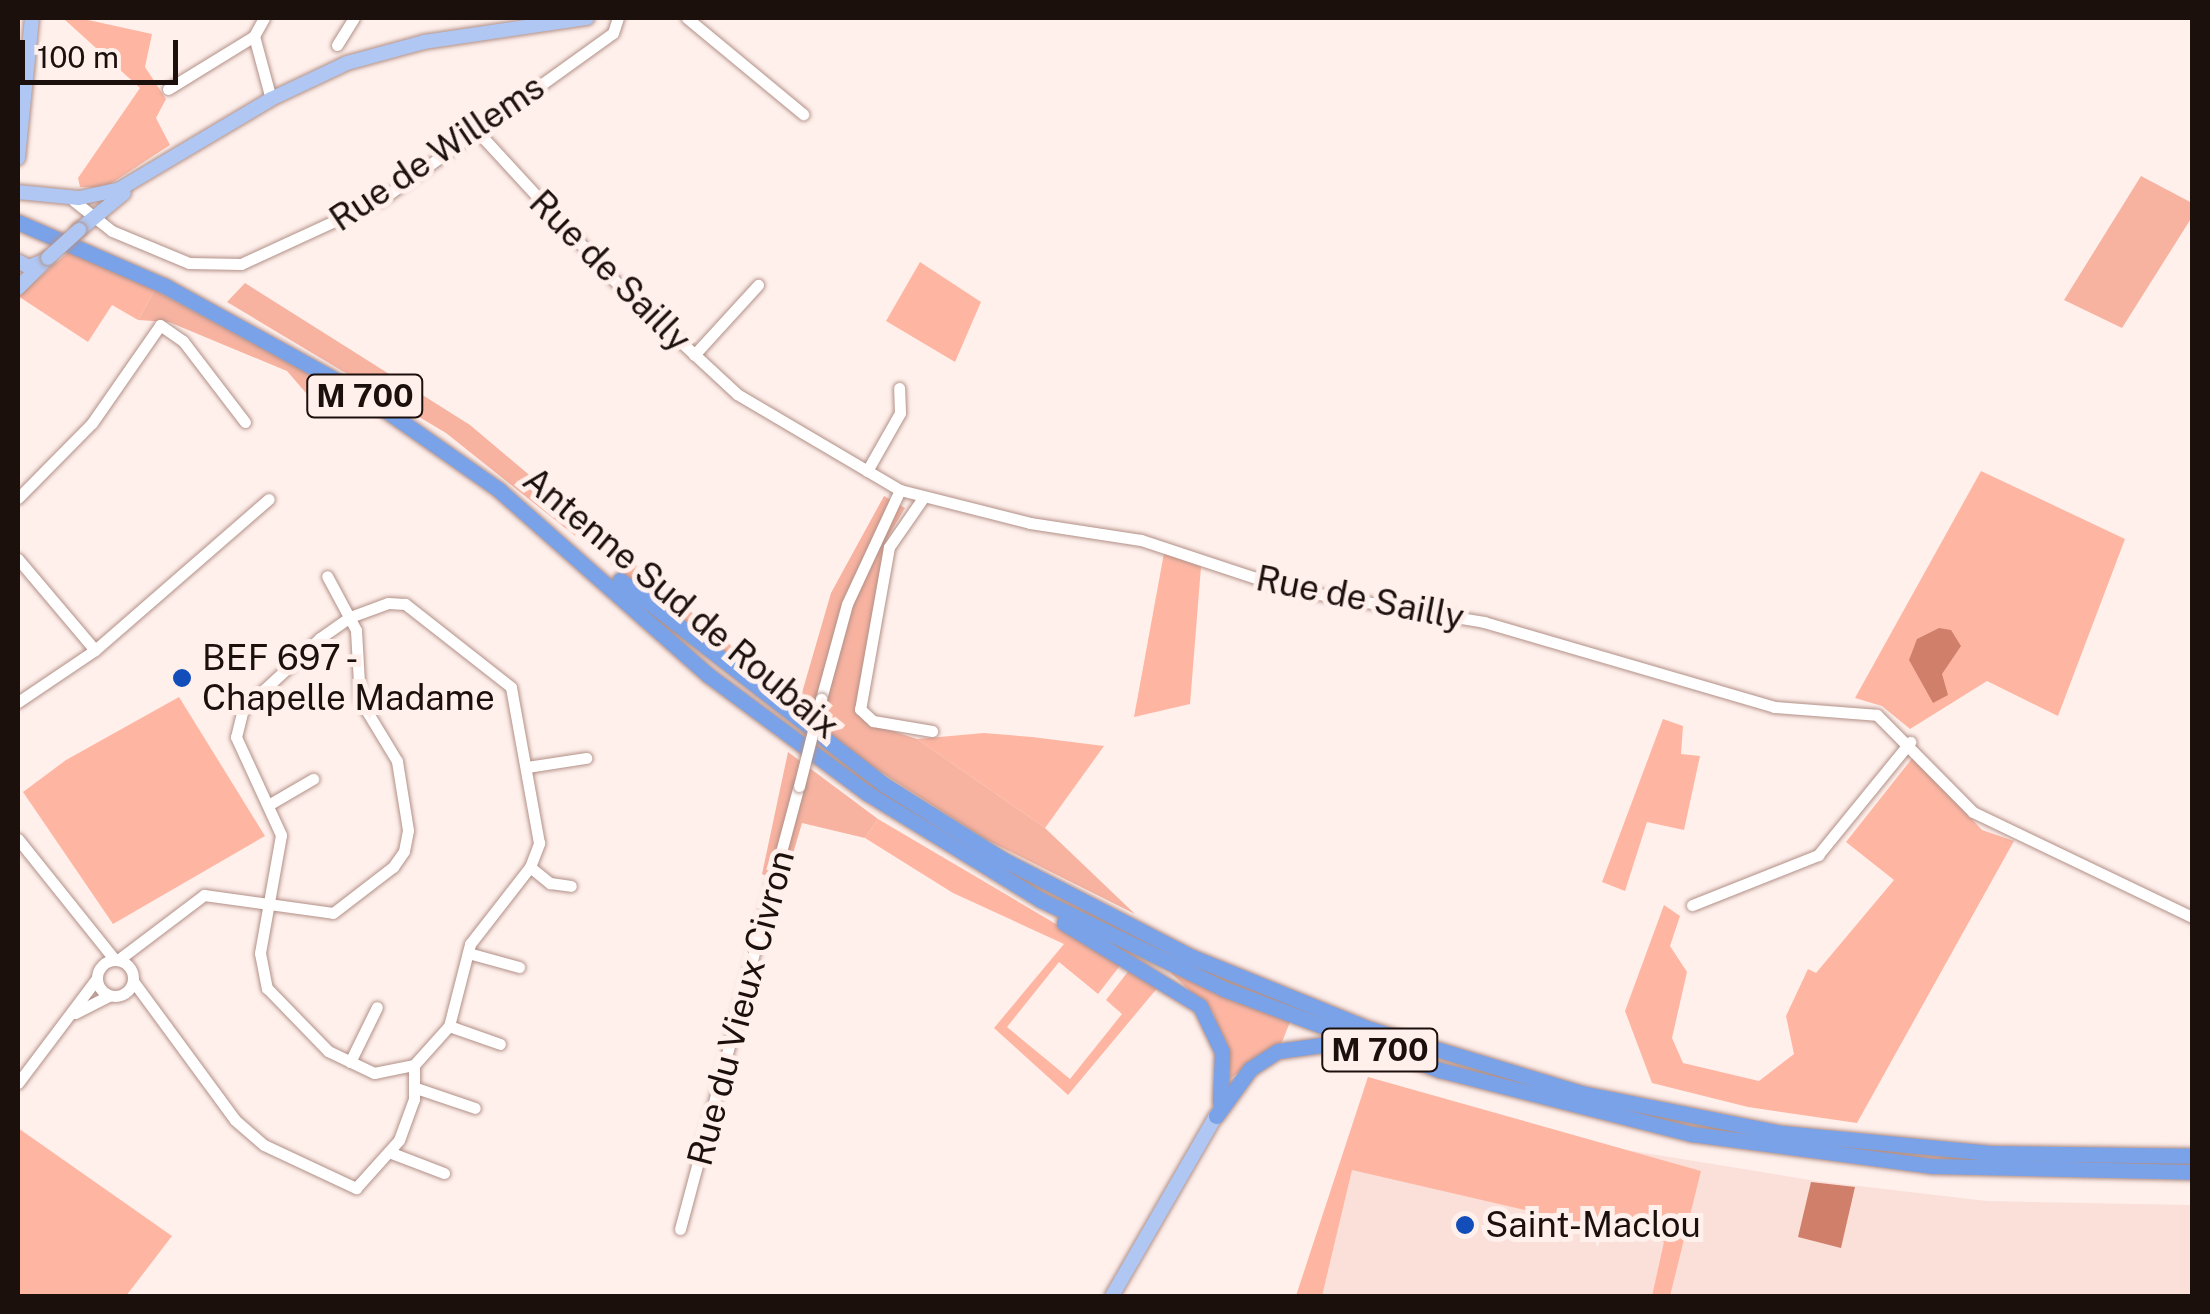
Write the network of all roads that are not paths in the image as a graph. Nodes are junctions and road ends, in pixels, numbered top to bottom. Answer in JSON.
{"nodes":[{"id":1,"x":32,"y":18,"type":"edge"},
{"id":2,"x":264,"y":18,"type":"edge"},
{"id":3,"x":354,"y":18,"type":"edge"},
{"id":4,"x":587,"y":18,"type":"edge"},
{"id":5,"x":618,"y":18,"type":"edge"},
{"id":6,"x":687,"y":18,"type":"edge"},
{"id":7,"x":254,"y":36,"type":"junction"},
{"id":8,"x":337,"y":45,"type":"dead end"},
{"id":9,"x":168,"y":89,"type":"dead end"},
{"id":10,"x":271,"y":100,"type":"junction"},
{"id":11,"x":803,"y":114,"type":"dead end"},
{"id":12,"x":476,"y":131,"type":"junction"},
{"id":13,"x":18,"y":158,"type":"edge"},
{"id":14,"x":136,"y":183,"type":"junction"},
{"id":15,"x":18,"y":192,"type":"edge"},
{"id":16,"x":72,"y":200,"type":"junction"},
{"id":17,"x":18,"y":214,"type":"edge"},
{"id":18,"x":93,"y":217,"type":"junction"},
{"id":19,"x":18,"y":222,"type":"edge"},
{"id":20,"x":74,"y":231,"type":"junction"},
{"id":21,"x":48,"y":258,"type":"junction"},
{"id":22,"x":18,"y":260,"type":"edge"},
{"id":23,"x":758,"y":285,"type":"dead end"},
{"id":24,"x":18,"y":288,"type":"edge"},
{"id":25,"x":694,"y":356,"type":"junction"},
{"id":26,"x":899,"y":388,"type":"dead end"},
{"id":27,"x":244,"y":422,"type":"dead end"},
{"id":28,"x":867,"y":471,"type":"junction"},
{"id":29,"x":900,"y":490,"type":"junction"},
{"id":30,"x":18,"y":498,"type":"edge"},
{"id":31,"x":922,"y":498,"type":"junction"},
{"id":32,"x":269,"y":499,"type":"dead end"},
{"id":33,"x":18,"y":559,"type":"edge"},
{"id":34,"x":327,"y":576,"type":"dead end"},
{"id":35,"x":350,"y":616,"type":"junction"},
{"id":36,"x":95,"y":650,"type":"junction"},
{"id":37,"x":18,"y":702,"type":"edge"},
{"id":38,"x":932,"y":731,"type":"dead end"},
{"id":39,"x":1910,"y":742,"type":"junction"},
{"id":40,"x":586,"y":758,"type":"dead end"},
{"id":41,"x":527,"y":767,"type":"junction"},
{"id":42,"x":313,"y":779,"type":"dead end"},
{"id":43,"x":270,"y":804,"type":"junction"},
{"id":44,"x":18,"y":840,"type":"edge"},
{"id":45,"x":530,"y":868,"type":"junction"},
{"id":46,"x":571,"y":886,"type":"dead end"},
{"id":47,"x":1022,"y":889,"type":"junction"},
{"id":48,"x":268,"y":905,"type":"junction"},
{"id":49,"x":1692,"y":905,"type":"dead end"},
{"id":50,"x":76,"y":915,"type":"junction"},
{"id":51,"x":2192,"y":917,"type":"edge"},
{"id":52,"x":172,"y":919,"type":"junction"},
{"id":53,"x":468,"y":953,"type":"junction"},
{"id":54,"x":116,"y":960,"type":"junction"},
{"id":55,"x":519,"y":966,"type":"dead end"},
{"id":56,"x":97,"y":976,"type":"junction"},
{"id":57,"x":133,"y":979,"type":"junction"},
{"id":58,"x":112,"y":996,"type":"junction"},
{"id":59,"x":377,"y":1007,"type":"dead end"},
{"id":60,"x":449,"y":1026,"type":"junction"},
{"id":61,"x":166,"y":1028,"type":"junction"},
{"id":62,"x":48,"y":1041,"type":"junction"},
{"id":63,"x":500,"y":1044,"type":"dead end"},
{"id":64,"x":350,"y":1062,"type":"junction"},
{"id":65,"x":414,"y":1066,"type":"junction"},
{"id":66,"x":18,"y":1083,"type":"edge"},
{"id":67,"x":416,"y":1088,"type":"junction"},
{"id":68,"x":1525,"y":1095,"type":"junction"},
{"id":69,"x":475,"y":1108,"type":"dead end"},
{"id":70,"x":1216,"y":1116,"type":"junction"},
{"id":71,"x":389,"y":1152,"type":"junction"},
{"id":72,"x":2192,"y":1156,"type":"edge"},
{"id":73,"x":444,"y":1172,"type":"dead end"},
{"id":74,"x":2192,"y":1172,"type":"edge"},
{"id":75,"x":680,"y":1229,"type":"dead end"},
{"id":76,"x":1112,"y":1296,"type":"edge"}],
"edges":[{"from":1,"to":13,"type":"main road"},
{"from":2,"to":7,"type":"street"},
{"from":3,"to":8,"type":"street"},
{"from":4,"to":10,"type":"main road"},
{"from":5,"to":12,"type":"street","name":"Rue de Willems"},
{"from":6,"to":11,"type":"street"},
{"from":7,"to":9,"type":"street"},
{"from":7,"to":10,"type":"street"},
{"from":10,"to":14,"type":"main road"},
{"from":12,"to":18,"type":"street","name":"Rue de Willems"},
{"from":12,"to":25,"type":"street","name":"Rue de Sailly"},
{"from":14,"to":16,"type":"main road"},
{"from":14,"to":18,"type":"main road"},
{"from":15,"to":16,"type":"main road"},
{"from":16,"to":18,"type":"street","name":"Rue de Willems"},
{"from":16,"to":20,"type":"main road"},
{"from":17,"to":72,"type":"highway","name":"Antenne Sud de Roubaix","number":"M 700"},
{"from":18,"to":20,"type":"main road"},
{"from":19,"to":47,"type":"highway","name":"Antenne Sud de Roubaix","number":"M 700"},
{"from":20,"to":21,"type":"main road","bridge":true},
{"from":21,"to":22,"type":"main road"},
{"from":21,"to":24,"type":"main road"},
{"from":23,"to":25,"type":"street"},
{"from":25,"to":28,"type":"street","name":"Rue de Sailly"},
{"from":26,"to":28,"type":"street"},
{"from":27,"to":30,"type":"street"},
{"from":28,"to":29,"type":"street","name":"Rue de Sailly"},
{"from":29,"to":31,"type":"street","name":"Rue de Sailly"},
{"from":29,"to":75,"type":"street","name":"Rue du Vieux Civron","bridge":true},
{"from":31,"to":38,"type":"street"},
{"from":31,"to":39,"type":"street","name":"Rue de Sailly"},
{"from":32,"to":36,"type":"street"},
{"from":33,"to":36,"type":"street"},
{"from":34,"to":35,"type":"street"},
{"from":35,"to":41,"type":"street"},
{"from":35,"to":43,"type":"street"},
{"from":35,"to":48,"type":"street"},
{"from":36,"to":37,"type":"street"},
{"from":39,"to":49,"type":"street"},
{"from":39,"to":51,"type":"street","name":"Rue de Sailly"},
{"from":40,"to":41,"type":"street"},
{"from":41,"to":45,"type":"street"},
{"from":42,"to":43,"type":"street"},
{"from":43,"to":48,"type":"street"},
{"from":44,"to":50,"type":"street"},
{"from":45,"to":46,"type":"street"},
{"from":45,"to":53,"type":"street"},
{"from":47,"to":68,"type":"highway","name":"Antenne Sud de Roubaix","number":"M 700"},
{"from":47,"to":70,"type":"highway"},
{"from":48,"to":52,"type":"street"},
{"from":48,"to":64,"type":"street"},
{"from":50,"to":54,"type":"street"},
{"from":50,"to":56,"type":"street"},
{"from":52,"to":54,"type":"street"},
{"from":52,"to":57,"type":"street"},
{"from":53,"to":55,"type":"street"},
{"from":53,"to":60,"type":"street"},
{"from":54,"to":56,"type":"street"},
{"from":54,"to":57,"type":"street"},
{"from":56,"to":58,"type":"street"},
{"from":56,"to":62,"type":"street"},
{"from":57,"to":58,"type":"street"},
{"from":57,"to":61,"type":"street"},
{"from":58,"to":61,"type":"street"},
{"from":58,"to":62,"type":"street"},
{"from":59,"to":64,"type":"street"},
{"from":60,"to":63,"type":"street"},
{"from":60,"to":65,"type":"street"},
{"from":61,"to":71,"type":"street"},
{"from":62,"to":66,"type":"street"},
{"from":64,"to":65,"type":"street"},
{"from":65,"to":67,"type":"street"},
{"from":67,"to":69,"type":"street"},
{"from":67,"to":71,"type":"street"},
{"from":68,"to":70,"type":"highway"},
{"from":68,"to":74,"type":"highway","name":"Antenne Sud de Roubaix","number":"M 700"},
{"from":70,"to":76,"type":"main road"},
{"from":71,"to":73,"type":"street"}]}
